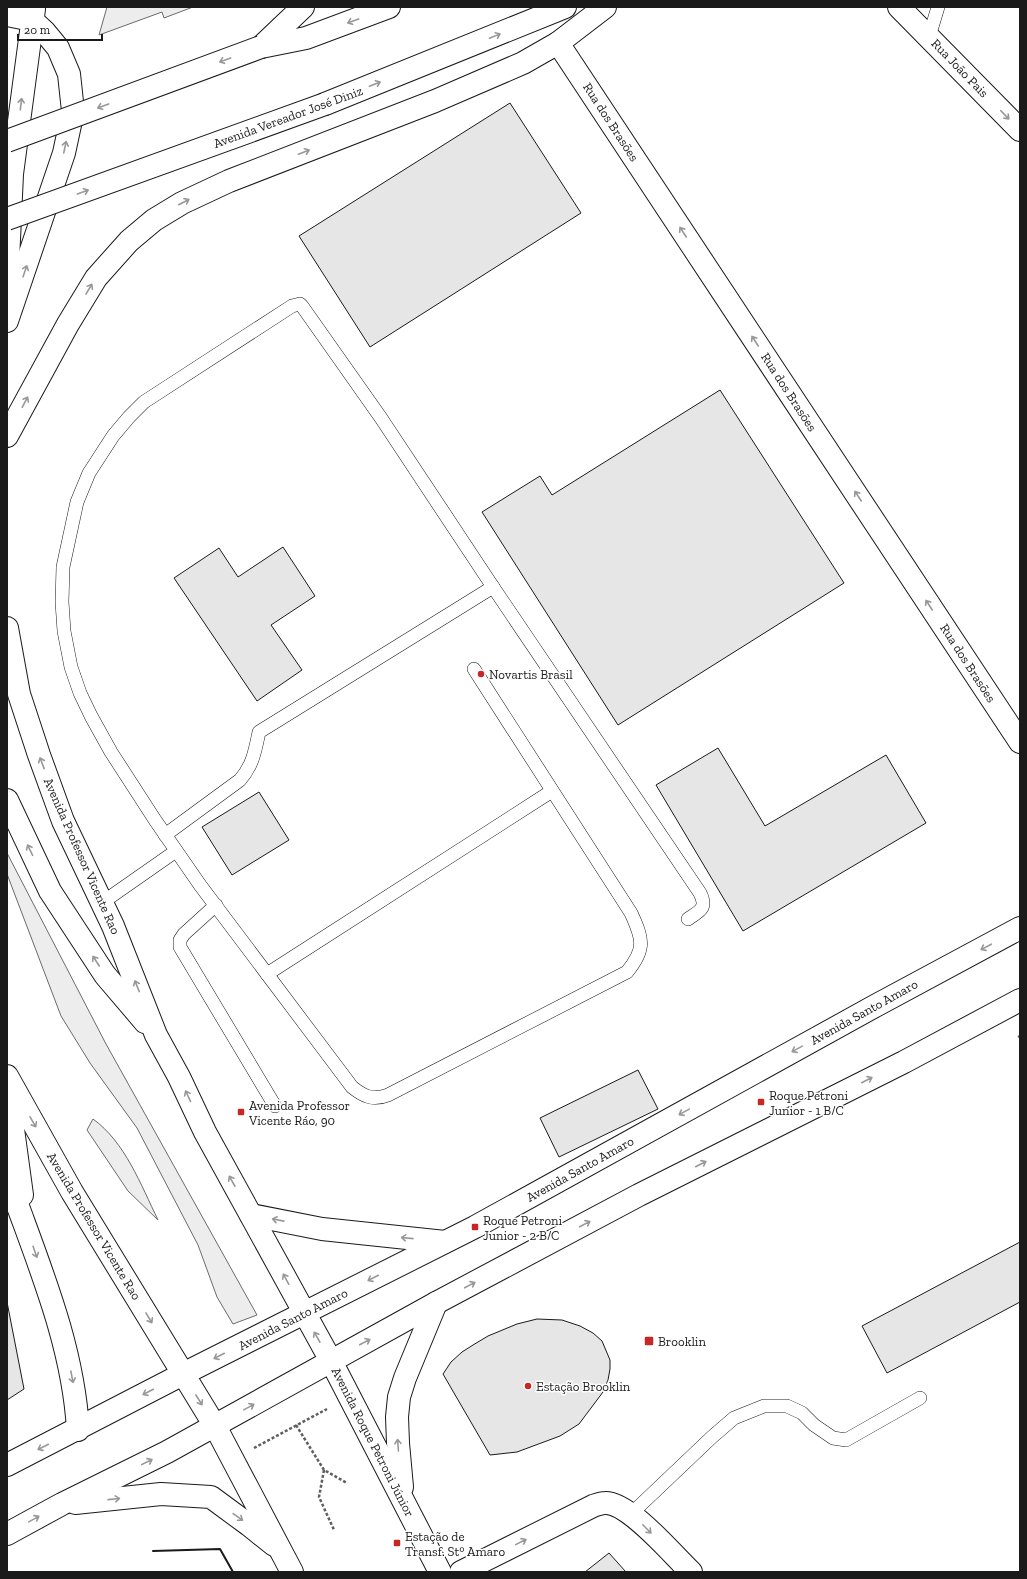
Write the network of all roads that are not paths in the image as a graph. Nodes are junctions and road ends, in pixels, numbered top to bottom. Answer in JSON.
{"nodes":[{"id":1,"x":303,"y":7,"type":"edge"},
{"id":2,"x":389,"y":7,"type":"edge"},
{"id":3,"x":566,"y":7,"type":"edge"},
{"id":4,"x":605,"y":7,"type":"edge"},
{"id":5,"x":899,"y":7,"type":"edge"},
{"id":6,"x":938,"y":7,"type":"edge"},
{"id":7,"x":33,"y":14,"type":"edge"},
{"id":8,"x":7,"y":15,"type":"edge"},
{"id":9,"x":929,"y":38,"type":"junction"},
{"id":10,"x":558,"y":42,"type":"junction"},
{"id":11,"x":261,"y":47,"type":"junction"},
{"id":12,"x":1020,"y":130,"type":"edge"},
{"id":13,"x":7,"y":141,"type":"edge"},
{"id":14,"x":7,"y":219,"type":"edge"},
{"id":15,"x":7,"y":282,"type":"edge"},
{"id":16,"x":7,"y":321,"type":"edge"},
{"id":17,"x":7,"y":436,"type":"edge"},
{"id":18,"x":493,"y":588,"type":"junction"},
{"id":19,"x":7,"y":628,"type":"edge"},
{"id":20,"x":474,"y":669,"type":"dead end"},
{"id":21,"x":1020,"y":742,"type":"edge"},
{"id":22,"x":552,"y":791,"type":"junction"},
{"id":23,"x":7,"y":800,"type":"edge"},
{"id":24,"x":165,"y":835,"type":"junction"},
{"id":25,"x":176,"y":851,"type":"junction"},
{"id":26,"x":103,"y":902,"type":"junction"},
{"id":27,"x":216,"y":905,"type":"junction"},
{"id":28,"x":688,"y":920,"type":"dead end"},
{"id":29,"x":1020,"y":928,"type":"edge"},
{"id":30,"x":267,"y":974,"type":"junction"},
{"id":31,"x":1020,"y":1000,"type":"edge"},
{"id":32,"x":156,"y":1035,"type":"junction"},
{"id":33,"x":7,"y":1076,"type":"edge"},
{"id":34,"x":7,"y":1084,"type":"edge"},
{"id":35,"x":275,"y":1106,"type":"dead end"},
{"id":36,"x":7,"y":1176,"type":"edge"},
{"id":37,"x":251,"y":1215,"type":"junction"},
{"id":38,"x":26,"y":1226,"type":"junction"},
{"id":39,"x":445,"y":1242,"type":"junction"},
{"id":40,"x":436,"y":1303,"type":"junction"},
{"id":41,"x":304,"y":1313,"type":"junction"},
{"id":42,"x":331,"y":1361,"type":"junction"},
{"id":43,"x":183,"y":1374,"type":"junction"},
{"id":44,"x":920,"y":1398,"type":"dead end"},
{"id":45,"x":215,"y":1426,"type":"junction"},
{"id":46,"x":78,"y":1430,"type":"junction"},
{"id":47,"x":7,"y":1465,"type":"edge"},
{"id":48,"x":403,"y":1498,"type":"junction"},
{"id":49,"x":62,"y":1504,"type":"junction"},
{"id":50,"x":631,"y":1514,"type":"junction"},
{"id":51,"x":7,"y":1534,"type":"edge"},
{"id":52,"x":282,"y":1552,"type":"junction"},
{"id":53,"x":292,"y":1572,"type":"edge"},
{"id":54,"x":440,"y":1572,"type":"edge"},
{"id":55,"x":461,"y":1572,"type":"edge"},
{"id":56,"x":691,"y":1572,"type":"edge"}],
"edges":[{"from":1,"to":11,"type":"main road"},
{"from":2,"to":11,"type":"main road","one_way":true},
{"from":14,"to":3,"type":"main road","name":"Avenida Vereador José Diniz","one_way":true,"bridge":true},
{"from":4,"to":10,"type":"main road"},
{"from":5,"to":9,"type":"main road","name":"Rua João Pais"},
{"from":6,"to":9,"type":"lane"},
{"from":7,"to":8,"type":"main road"},
{"from":15,"to":7,"type":"main road","one_way":true},
{"from":16,"to":7,"type":"main road","one_way":true},
{"from":9,"to":12,"type":"main road","name":"Rua João Pais","one_way":true},
{"from":17,"to":10,"type":"main road","one_way":true},
{"from":21,"to":10,"type":"main road","name":"Rua dos Brasões","one_way":true},
{"from":11,"to":13,"type":"main road","one_way":true,"bridge":true},
{"from":18,"to":24,"type":"lane"},
{"from":18,"to":24,"type":"lane"},
{"from":18,"to":28,"type":"lane"},
{"from":26,"to":19,"type":"main road","name":"Avenida Professor Vicente Rao","one_way":true},
{"from":20,"to":22,"type":"lane"},
{"from":22,"to":30,"type":"lane"},
{"from":22,"to":30,"type":"lane"},
{"from":32,"to":23,"type":"main road","name":"Avenida Professor Vicente Rao","one_way":true},
{"from":24,"to":25,"type":"lane"},
{"from":25,"to":26,"type":"lane"},
{"from":25,"to":27,"type":"lane"},
{"from":32,"to":26,"type":"main road","name":"Avenida Professor Vicente Rao","one_way":true},
{"from":27,"to":30,"type":"lane"},
{"from":27,"to":35,"type":"lane"},
{"from":29,"to":39,"type":"main road","name":"Avenida Santo Amaro","one_way":true},
{"from":40,"to":31,"type":"main road","one_way":true},
{"from":37,"to":32,"type":"main road","name":"Avenida Professor Vicente Rao","one_way":true},
{"from":33,"to":43,"type":"main road","name":"Avenida Professor Vicente Rao","one_way":true},
{"from":34,"to":38,"type":"main road"},
{"from":36,"to":38,"type":"main road"},
{"from":39,"to":37,"type":"main road","one_way":true},
{"from":41,"to":37,"type":"main road","name":"Avenida Professor Vicente Rao","one_way":true},
{"from":38,"to":46,"type":"main road","one_way":true},
{"from":39,"to":41,"type":"main road","name":"Avenida Santo Amaro","one_way":true},
{"from":42,"to":40,"type":"main road","one_way":true},
{"from":48,"to":40,"type":"main road","one_way":true},
{"from":42,"to":41,"type":"main road","name":"Avenida Roque Petroni Júnior","one_way":true},
{"from":41,"to":43,"type":"main road","name":"Avenida Santo Amaro","one_way":true},
{"from":45,"to":42,"type":"main road","one_way":true},
{"from":42,"to":48,"type":"main road","name":"Avenida Roque Petroni Júnior"},
{"from":43,"to":45,"type":"main road","one_way":true},
{"from":43,"to":46,"type":"main road","name":"Avenida Santo Amaro","one_way":true},
{"from":44,"to":50,"type":"lane"},
{"from":49,"to":45,"type":"main road","one_way":true},
{"from":45,"to":52,"type":"main road"},
{"from":46,"to":47,"type":"main road","name":"Avenida Santo Amaro","one_way":true},
{"from":48,"to":54,"type":"main road","name":"Avenida Roque Petroni Júnior"},
{"from":51,"to":49,"type":"main road","one_way":true},
{"from":49,"to":52,"type":"main road","one_way":true},
{"from":55,"to":50,"type":"main road","one_way":true},
{"from":50,"to":56,"type":"main road","one_way":true},
{"from":52,"to":53,"type":"main road"}]}
